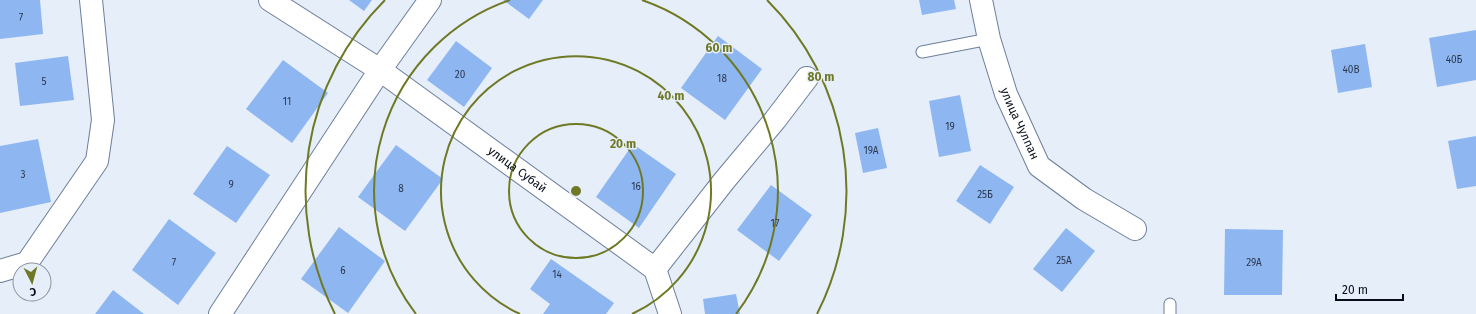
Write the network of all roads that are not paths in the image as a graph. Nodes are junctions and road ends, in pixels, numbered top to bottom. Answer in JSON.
{"nodes":[{"id":1,"x":91,"y":0,"type":"edge"},
{"id":2,"x":270,"y":0,"type":"edge"},
{"id":3,"x":430,"y":0,"type":"edge"},
{"id":4,"x":981,"y":0,"type":"edge"},
{"id":5,"x":989,"y":38,"type":"junction"},
{"id":6,"x":922,"y":52,"type":"dead end"},
{"id":7,"x":380,"y":70,"type":"junction"},
{"id":8,"x":807,"y":78,"type":"dead end"},
{"id":9,"x":1135,"y":230,"type":"dead end"},
{"id":10,"x":655,"y":269,"type":"junction"},
{"id":11,"x":0,"y":271,"type":"edge"},
{"id":12,"x":665,"y":310,"type":"edge"},
{"id":13,"x":220,"y":314,"type":"edge"}],
"edges":[{"from":1,"to":11,"type":"street"},
{"from":2,"to":7,"type":"street","name":"улица Субай"},
{"from":3,"to":7,"type":"street"},
{"from":4,"to":5,"type":"street"},
{"from":5,"to":6,"type":"lane"},
{"from":5,"to":9,"type":"street","name":"улица Чулпан"},
{"from":7,"to":10,"type":"street","name":"улица Субай"},
{"from":7,"to":13,"type":"street"},
{"from":8,"to":10,"type":"street"},
{"from":10,"to":12,"type":"street"}]}
